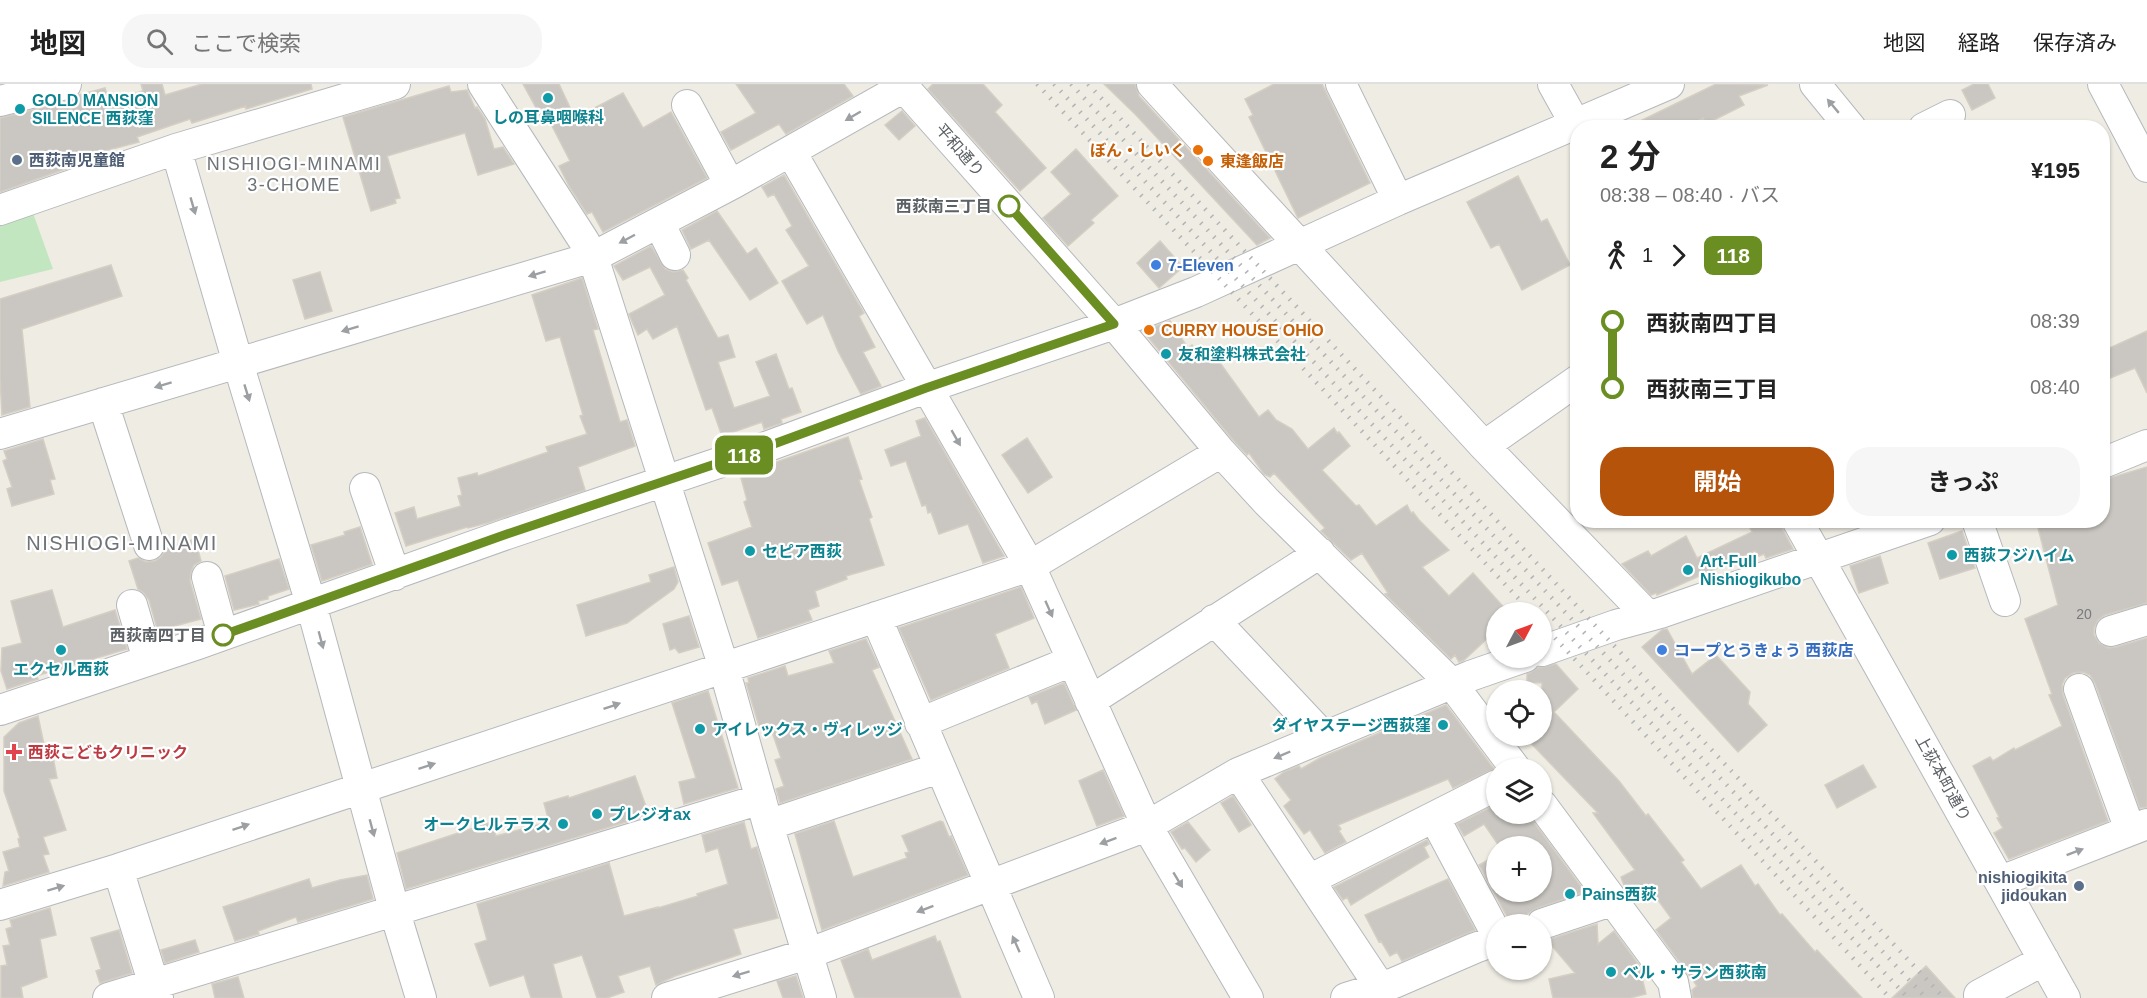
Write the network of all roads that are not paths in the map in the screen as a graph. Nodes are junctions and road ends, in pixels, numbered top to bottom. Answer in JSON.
{"nodes":[{"id":1,"x":66,"y":84,"type":"edge"},
{"id":2,"x":395,"y":84,"type":"edge"},
{"id":3,"x":483,"y":84,"type":"edge"},
{"id":4,"x":1152,"y":84,"type":"edge"},
{"id":5,"x":1341,"y":84,"type":"edge"},
{"id":6,"x":1553,"y":84,"type":"edge"},
{"id":7,"x":1669,"y":84,"type":"edge"},
{"id":8,"x":1815,"y":84,"type":"edge"},
{"id":9,"x":2103,"y":84,"type":"edge"},
{"id":10,"x":903,"y":86,"type":"edge"},
{"id":11,"x":0,"y":101,"type":"edge"},
{"id":12,"x":687,"y":105,"type":"dead end"},
{"id":13,"x":1573,"y":120,"type":"edge"},
{"id":14,"x":1592,"y":120,"type":"edge"},
{"id":15,"x":1844,"y":120,"type":"edge"},
{"id":16,"x":2126,"y":129,"type":"edge"},
{"id":17,"x":1570,"y":130,"type":"edge"},
{"id":18,"x":176,"y":149,"type":"junction"},
{"id":19,"x":791,"y":152,"type":"junction"},
{"id":20,"x":2147,"y":167,"type":"edge"},
{"id":21,"x":730,"y":185,"type":"junction"},
{"id":22,"x":1398,"y":200,"type":"junction"},
{"id":23,"x":0,"y":210,"type":"edge"},
{"id":24,"x":658,"y":223,"type":"junction"},
{"id":25,"x":1297,"y":244,"type":"junction"},
{"id":26,"x":675,"y":255,"type":"dead end"},
{"id":27,"x":593,"y":257,"type":"junction"},
{"id":28,"x":1114,"y":324,"type":"junction"},
{"id":29,"x":238,"y":363,"type":"junction"},
{"id":30,"x":1570,"y":386,"type":"edge"},
{"id":31,"x":926,"y":388,"type":"junction"},
{"id":32,"x":103,"y":403,"type":"junction"},
{"id":33,"x":0,"y":434,"type":"edge"},
{"id":34,"x":2147,"y":445,"type":"edge"},
{"id":35,"x":1484,"y":446,"type":"junction"},
{"id":36,"x":1221,"y":452,"type":"junction"},
{"id":37,"x":2110,"y":460,"type":"edge"},
{"id":38,"x":663,"y":482,"type":"junction"},
{"id":39,"x":365,"y":488,"type":"dead end"},
{"id":40,"x":1802,"y":528,"type":"edge"},
{"id":41,"x":1907,"y":528,"type":"edge"},
{"id":42,"x":1980,"y":528,"type":"edge"},
{"id":43,"x":149,"y":545,"type":"dead end"},
{"id":44,"x":1320,"y":553,"type":"junction"},
{"id":45,"x":1819,"y":558,"type":"junction"},
{"id":46,"x":1030,"y":566,"type":"junction"},
{"id":47,"x":395,"y":575,"type":"junction"},
{"id":48,"x":207,"y":577,"type":"dead end"},
{"id":49,"x":2005,"y":601,"type":"dead end"},
{"id":50,"x":311,"y":604,"type":"junction"},
{"id":51,"x":132,"y":605,"type":"dead end"},
{"id":52,"x":1648,"y":616,"type":"junction"},
{"id":53,"x":876,"y":617,"type":"junction"},
{"id":54,"x":1214,"y":620,"type":"junction"},
{"id":55,"x":2147,"y":620,"type":"edge"},
{"id":56,"x":2110,"y":631,"type":"dead end"},
{"id":57,"x":223,"y":635,"type":"junction"},
{"id":58,"x":1552,"y":647,"type":"edge"},
{"id":59,"x":148,"y":660,"type":"junction"},
{"id":60,"x":1072,"y":661,"type":"junction"},
{"id":61,"x":724,"y":668,"type":"junction"},
{"id":62,"x":1495,"y":668,"type":"edge"},
{"id":63,"x":1452,"y":684,"type":"junction"},
{"id":64,"x":2079,"y":689,"type":"dead end"},
{"id":65,"x":1090,"y":701,"type":"junction"},
{"id":66,"x":0,"y":710,"type":"edge"},
{"id":67,"x":920,"y":723,"type":"junction"},
{"id":68,"x":1324,"y":737,"type":"junction"},
{"id":69,"x":1508,"y":758,"type":"edge"},
{"id":70,"x":939,"y":768,"type":"junction"},
{"id":71,"x":1238,"y":773,"type":"junction"},
{"id":72,"x":361,"y":787,"type":"junction"},
{"id":73,"x":1486,"y":791,"type":"edge"},
{"id":74,"x":765,"y":812,"type":"junction"},
{"id":75,"x":1434,"y":817,"type":"junction"},
{"id":76,"x":1552,"y":819,"type":"edge"},
{"id":77,"x":1147,"y":826,"type":"junction"},
{"id":78,"x":2139,"y":827,"type":"edge"},
{"id":79,"x":118,"y":869,"type":"junction"},
{"id":80,"x":1309,"y":880,"type":"junction"},
{"id":81,"x":2001,"y":881,"type":"junction"},
{"id":82,"x":990,"y":884,"type":"junction"},
{"id":83,"x":1611,"y":901,"type":"junction"},
{"id":84,"x":0,"y":905,"type":"edge"},
{"id":85,"x":394,"y":909,"type":"junction"},
{"id":86,"x":1486,"y":914,"type":"edge"},
{"id":87,"x":1552,"y":921,"type":"edge"},
{"id":88,"x":1486,"y":944,"type":"edge"},
{"id":89,"x":807,"y":954,"type":"junction"},
{"id":90,"x":2044,"y":960,"type":"junction"},
{"id":91,"x":1391,"y":990,"type":"edge"},
{"id":92,"x":156,"y":991,"type":"edge"},
{"id":93,"x":1979,"y":995,"type":"dead end"},
{"id":94,"x":108,"y":998,"type":"edge"},
{"id":95,"x":421,"y":998,"type":"edge"},
{"id":96,"x":667,"y":998,"type":"edge"},
{"id":97,"x":821,"y":998,"type":"edge"},
{"id":98,"x":1039,"y":998,"type":"edge"},
{"id":99,"x":1248,"y":998,"type":"edge"},
{"id":100,"x":1346,"y":998,"type":"edge"},
{"id":101,"x":1676,"y":998,"type":"edge"},
{"id":102,"x":2065,"y":998,"type":"edge"}],
"edges":[{"from":1,"to":11,"type":"street"},
{"from":2,"to":18,"type":"street"},
{"from":3,"to":27,"type":"street"},
{"from":4,"to":25,"type":"street"},
{"from":5,"to":22,"type":"street"},
{"from":6,"to":13,"type":"street"},
{"from":7,"to":14,"type":"street"},
{"from":15,"to":8,"type":"street","one_way":true},
{"from":9,"to":16,"type":"street"},
{"from":10,"to":19,"type":"street","one_way":true},
{"from":10,"to":28,"type":"street","name":"平和通り"},
{"from":12,"to":21,"type":"street"},
{"from":16,"to":20,"type":"street"},
{"from":17,"to":22,"type":"street"},
{"from":18,"to":23,"type":"street"},
{"from":18,"to":29,"type":"street","one_way":true},
{"from":19,"to":21,"type":"street"},
{"from":19,"to":31,"type":"street"},
{"from":21,"to":24,"type":"street"},
{"from":22,"to":25,"type":"street"},
{"from":24,"to":26,"type":"street"},
{"from":24,"to":27,"type":"street","one_way":true},
{"from":25,"to":28,"type":"street"},
{"from":25,"to":35,"type":"street"},
{"from":27,"to":29,"type":"street","one_way":true},
{"from":27,"to":38,"type":"street"},
{"from":28,"to":31,"type":"street"},
{"from":28,"to":36,"type":"street","name":"平和通り"},
{"from":29,"to":32,"type":"street","one_way":true},
{"from":29,"to":50,"type":"street","one_way":true},
{"from":30,"to":35,"type":"street"},
{"from":31,"to":38,"type":"street"},
{"from":31,"to":46,"type":"street","one_way":true},
{"from":32,"to":33,"type":"street"},
{"from":32,"to":43,"type":"street"},
{"from":34,"to":37,"type":"street"},
{"from":35,"to":52,"type":"street"},
{"from":36,"to":44,"type":"street","name":"平和通り"},
{"from":36,"to":46,"type":"street"},
{"from":38,"to":47,"type":"street"},
{"from":38,"to":61,"type":"street"},
{"from":39,"to":47,"type":"street"},
{"from":40,"to":45,"type":"street","name":"上荻本町通り"},
{"from":41,"to":45,"type":"street"},
{"from":42,"to":49,"type":"street"},
{"from":44,"to":54,"type":"street"},
{"from":44,"to":63,"type":"street","name":"平和通り"},
{"from":45,"to":52,"type":"street"},
{"from":45,"to":81,"type":"street","name":"上荻本町通り"},
{"from":46,"to":53,"type":"street"},
{"from":46,"to":60,"type":"street","one_way":true},
{"from":47,"to":50,"type":"street"},
{"from":48,"to":57,"type":"street"},
{"from":50,"to":57,"type":"street"},
{"from":50,"to":72,"type":"street","one_way":true},
{"from":51,"to":59,"type":"street"},
{"from":52,"to":58,"type":"street"},
{"from":53,"to":61,"type":"street"},
{"from":53,"to":67,"type":"street"},
{"from":54,"to":65,"type":"street"},
{"from":54,"to":68,"type":"street"},
{"from":55,"to":56,"type":"street"},
{"from":57,"to":59,"type":"street"},
{"from":59,"to":66,"type":"street"},
{"from":60,"to":65,"type":"street"},
{"from":60,"to":67,"type":"street"},
{"from":72,"to":61,"type":"street","one_way":true},
{"from":61,"to":74,"type":"street"},
{"from":62,"to":63,"type":"street"},
{"from":63,"to":68,"type":"street"},
{"from":63,"to":69,"type":"street","name":"平和通り"},
{"from":64,"to":78,"type":"street"},
{"from":65,"to":77,"type":"street"},
{"from":67,"to":70,"type":"street"},
{"from":68,"to":71,"type":"street","one_way":true},
{"from":70,"to":74,"type":"street"},
{"from":70,"to":82,"type":"street"},
{"from":71,"to":77,"type":"street"},
{"from":71,"to":80,"type":"street"},
{"from":79,"to":72,"type":"street","one_way":true},
{"from":72,"to":85,"type":"street","one_way":true},
{"from":73,"to":75,"type":"street"},
{"from":74,"to":85,"type":"street"},
{"from":74,"to":89,"type":"street"},
{"from":75,"to":80,"type":"street"},
{"from":75,"to":86,"type":"street"},
{"from":76,"to":83,"type":"street"},
{"from":77,"to":82,"type":"street","one_way":true},
{"from":77,"to":99,"type":"street","one_way":true},
{"from":81,"to":78,"type":"street","one_way":true},
{"from":84,"to":79,"type":"street","one_way":true},
{"from":79,"to":92,"type":"street"},
{"from":80,"to":91,"type":"street"},
{"from":81,"to":90,"type":"street","name":"上荻本町通り"},
{"from":82,"to":89,"type":"street","one_way":true},
{"from":98,"to":82,"type":"street","one_way":true},
{"from":83,"to":87,"type":"street"},
{"from":83,"to":101,"type":"street"},
{"from":85,"to":92,"type":"street"},
{"from":85,"to":95,"type":"street"},
{"from":88,"to":91,"type":"street"},
{"from":89,"to":96,"type":"street","one_way":true},
{"from":89,"to":97,"type":"street"},
{"from":90,"to":93,"type":"street"},
{"from":90,"to":102,"type":"street","name":"上荻本町通り"},
{"from":91,"to":100,"type":"street"},
{"from":92,"to":94,"type":"street"}]}
